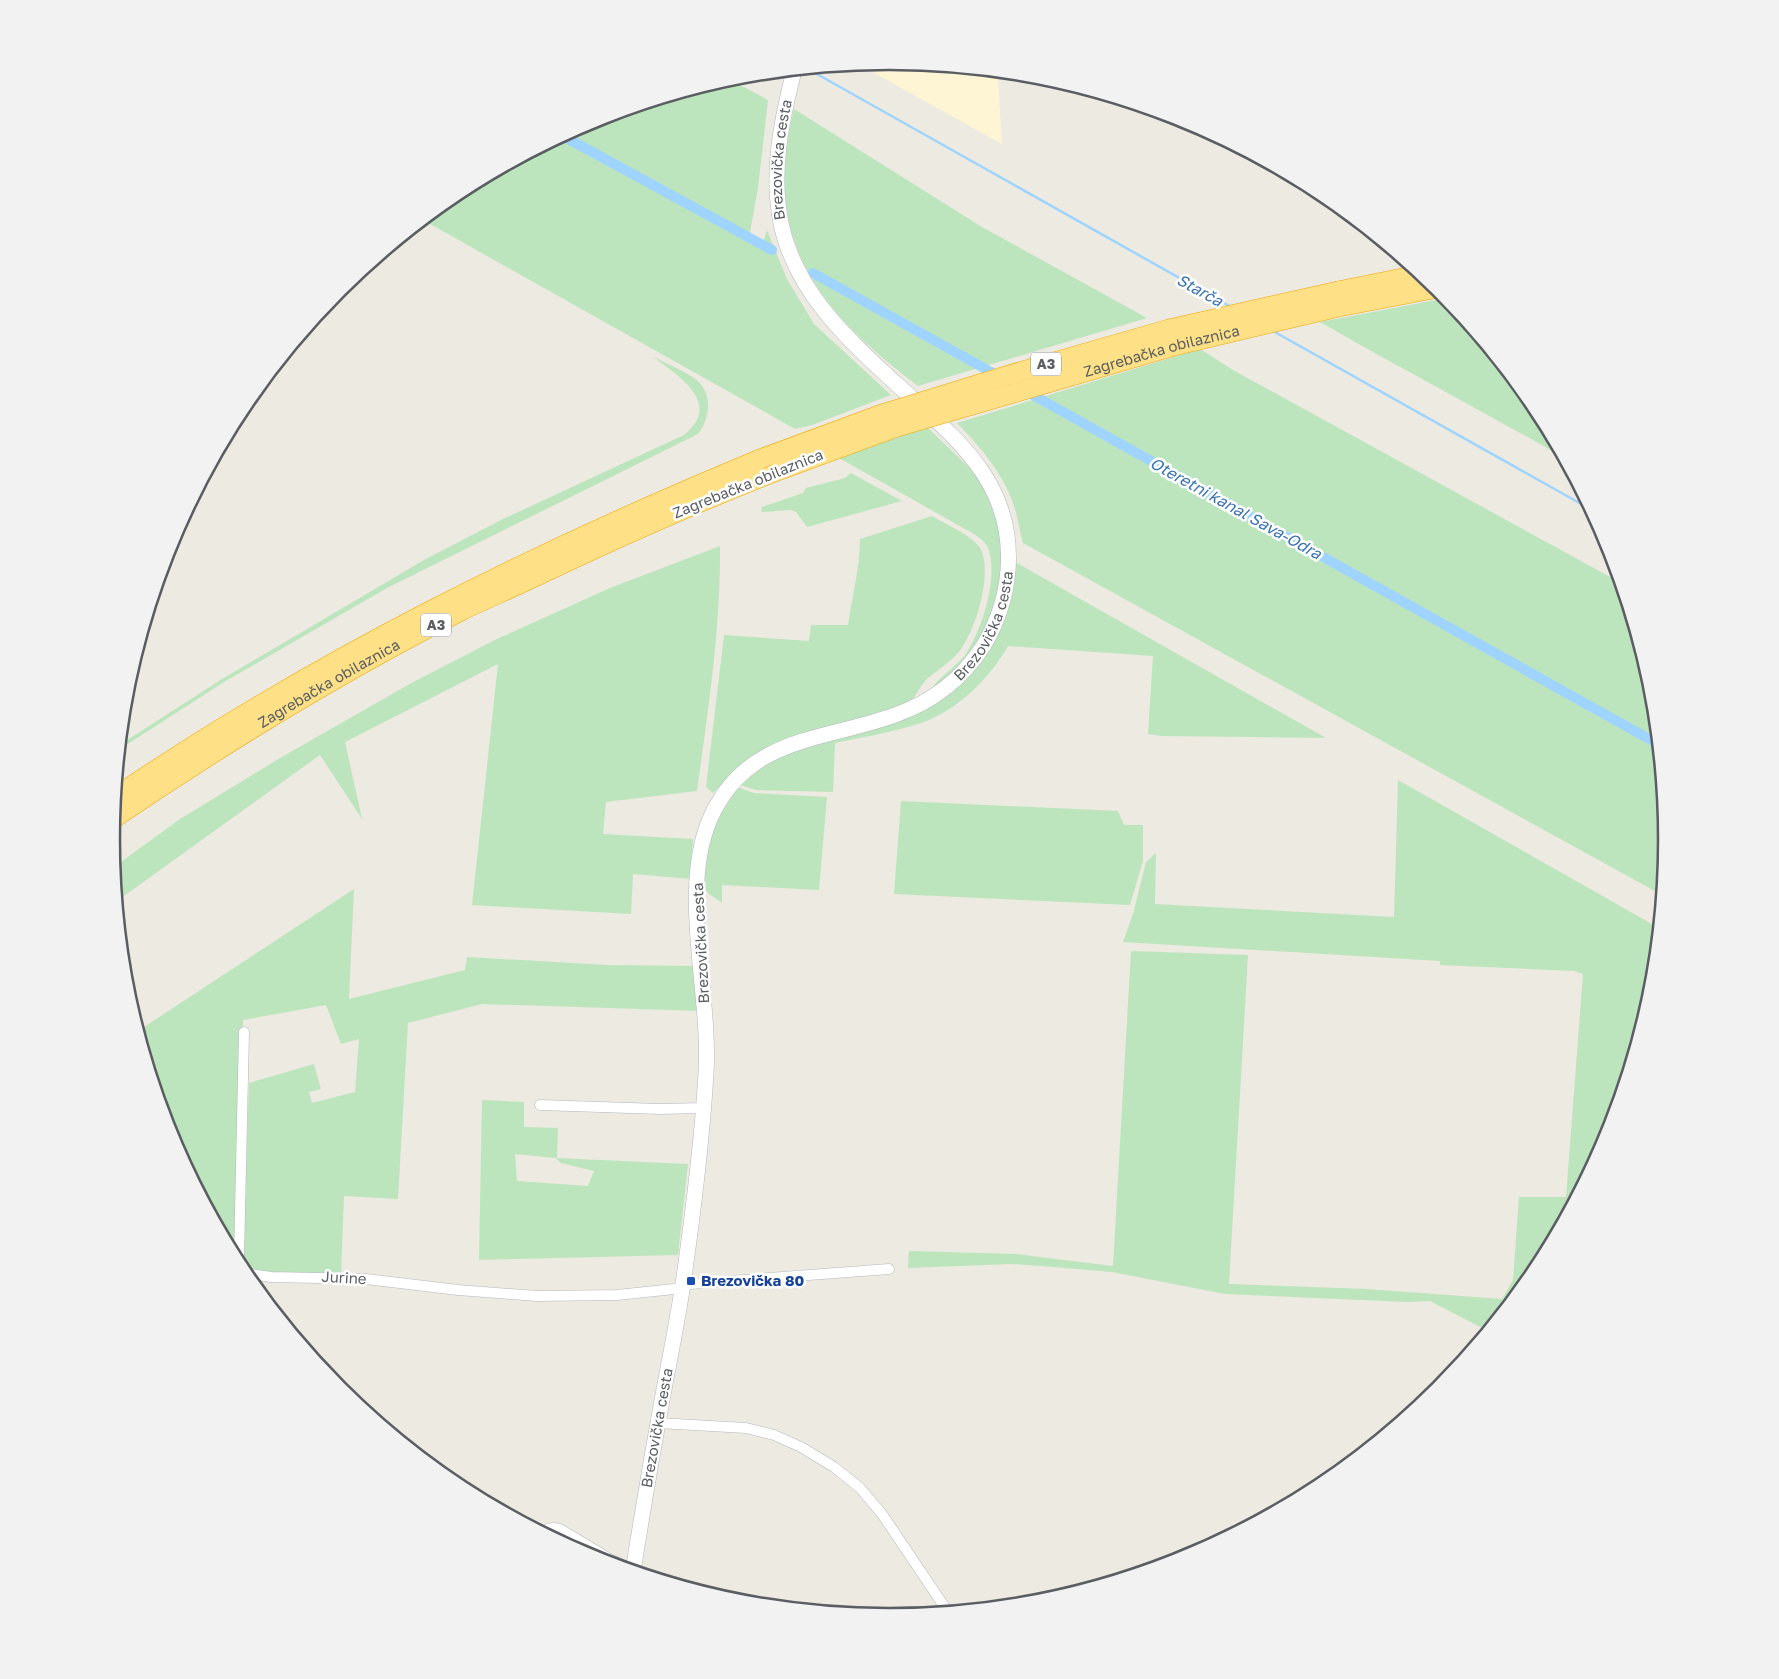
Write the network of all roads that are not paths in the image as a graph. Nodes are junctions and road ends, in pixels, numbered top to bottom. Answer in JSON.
{"nodes":[{"id":1,"x":793,"y":76,"type":"edge"},
{"id":2,"x":1414,"y":276,"type":"edge"},
{"id":3,"x":1428,"y":289,"type":"edge"},
{"id":4,"x":1339,"y":299,"type":"junction"},
{"id":5,"x":122,"y":793,"type":"edge"},
{"id":6,"x":121,"y":814,"type":"edge"},
{"id":7,"x":244,"y":1032,"type":"dead end"},
{"id":8,"x":540,"y":1105,"type":"dead end"},
{"id":9,"x":703,"y":1108,"type":"junction"},
{"id":10,"x":239,"y":1250,"type":"edge"},
{"id":11,"x":889,"y":1269,"type":"dead end"},
{"id":12,"x":256,"y":1275,"type":"edge"},
{"id":13,"x":683,"y":1286,"type":"junction"},
{"id":14,"x":658,"y":1423,"type":"junction"},
{"id":15,"x":547,"y":1529,"type":"edge"},
{"id":16,"x":596,"y":1550,"type":"edge"},
{"id":17,"x":634,"y":1565,"type":"edge"},
{"id":18,"x":944,"y":1607,"type":"edge"}],
"edges":[{"from":1,"to":9,"type":"main road","name":"Brezovička cesta"},
{"from":2,"to":4,"type":"highway","name":"Zagrebačka obilaznica","number":"A3"},
{"from":3,"to":4,"type":"highway","name":"Zagrebačka obilaznica","number":"A3"},
{"from":4,"to":5,"type":"highway","name":"Zagrebačka obilaznica","number":"A3","bridge":true},
{"from":4,"to":6,"type":"highway","name":"Zagrebačka obilaznica","number":"A3","bridge":true},
{"from":7,"to":10,"type":"street","name":"Jurine"},
{"from":8,"to":9,"type":"street"},
{"from":9,"to":13,"type":"main road","name":"Brezovička cesta"},
{"from":11,"to":13,"type":"street"},
{"from":12,"to":13,"type":"street","name":"Jurine"},
{"from":13,"to":14,"type":"main road","name":"Brezovička cesta"},
{"from":14,"to":17,"type":"main road","name":"Brezovička cesta"},
{"from":14,"to":18,"type":"street"},
{"from":15,"to":16,"type":"street","name":"Brezovička cesta"}]}
